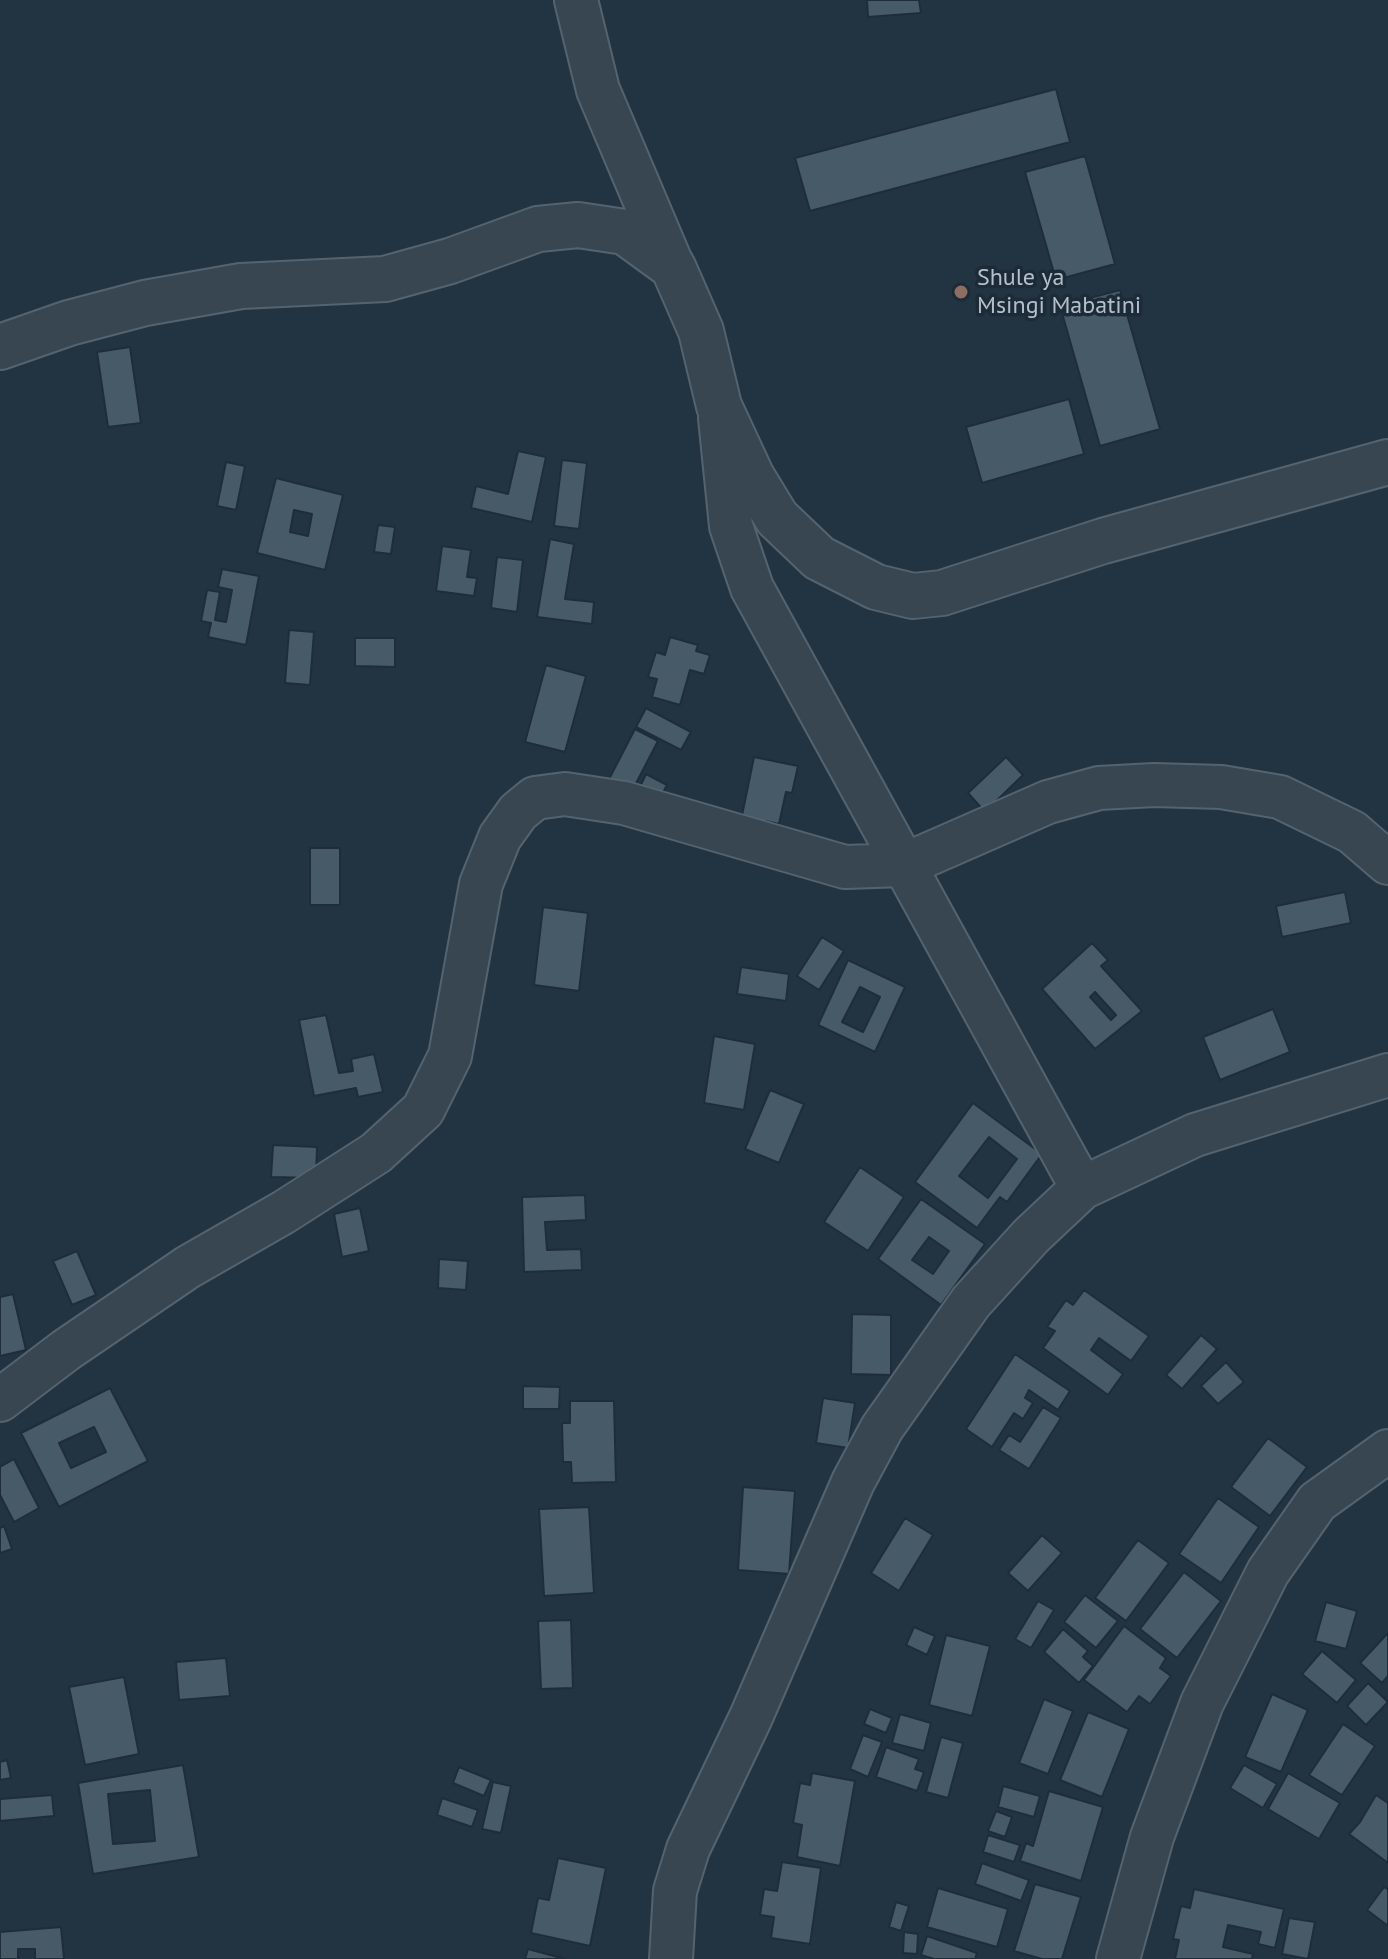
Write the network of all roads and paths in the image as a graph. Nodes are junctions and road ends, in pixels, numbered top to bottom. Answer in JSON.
{"nodes":[{"id":1,"x":576,"y":0,"type":"edge"},
{"id":2,"x":673,"y":267,"type":"junction"},
{"id":3,"x":0,"y":347,"type":"edge"},
{"id":4,"x":719,"y":406,"type":"junction"},
{"id":5,"x":1388,"y":462,"type":"edge"},
{"id":6,"x":1388,"y":863,"type":"edge"},
{"id":7,"x":904,"y":865,"type":"junction"},
{"id":8,"x":1388,"y":1075,"type":"edge"},
{"id":9,"x":1082,"y":1188,"type":"junction"},
{"id":10,"x":0,"y":1400,"type":"edge"},
{"id":11,"x":1384,"y":1461,"type":"edge"},
{"id":12,"x":671,"y":1959,"type":"edge"},
{"id":13,"x":1118,"y":1959,"type":"edge"}],
"edges":[{"from":1,"to":2,"type":"street"},
{"from":2,"to":3,"type":"street"},
{"from":2,"to":4,"type":"street"},
{"from":4,"to":5,"type":"street"},
{"from":4,"to":7,"type":"street"},
{"from":6,"to":7,"type":"street"},
{"from":7,"to":9,"type":"street"},
{"from":7,"to":10,"type":"street"},
{"from":8,"to":9,"type":"street"},
{"from":9,"to":12,"type":"street"},
{"from":11,"to":13,"type":"street"}]}
